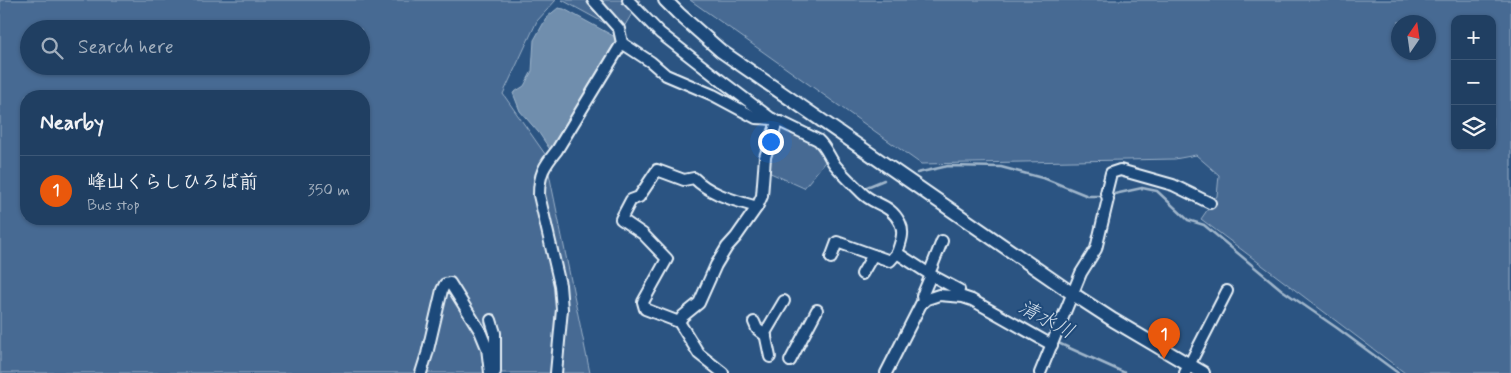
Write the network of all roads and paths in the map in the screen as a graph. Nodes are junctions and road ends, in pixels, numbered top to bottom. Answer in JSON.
{"nodes":[{"id":1,"x":593,"y":0,"type":"edge"},
{"id":2,"x":628,"y":0,"type":"edge"},
{"id":3,"x":665,"y":0,"type":"edge"},
{"id":4,"x":622,"y":44,"type":"junction"},
{"id":5,"x":775,"y":120,"type":"junction"},
{"id":6,"x":1210,"y":203,"type":"dead end"},
{"id":7,"x":757,"y":207,"type":"junction"},
{"id":8,"x":942,"y":241,"type":"dead end"},
{"id":9,"x":897,"y":253,"type":"junction"},
{"id":10,"x":873,"y":255,"type":"junction"},
{"id":11,"x":831,"y":258,"type":"dead end"},
{"id":12,"x":862,"y":274,"type":"dead end"},
{"id":13,"x":930,"y":275,"type":"junction"},
{"id":14,"x":1227,"y":291,"type":"dead end"},
{"id":15,"x":958,"y":293,"type":"junction"},
{"id":16,"x":1073,"y":294,"type":"junction"},
{"id":17,"x":923,"y":299,"type":"junction"},
{"id":18,"x":784,"y":301,"type":"dead end"},
{"id":19,"x":817,"y":310,"type":"dead end"},
{"id":20,"x":491,"y":320,"type":"dead end"},
{"id":21,"x":679,"y":322,"type":"junction"},
{"id":22,"x":754,"y":322,"type":"dead end"},
{"id":23,"x":766,"y":336,"type":"junction"},
{"id":24,"x":1054,"y":340,"type":"junction"},
{"id":25,"x":770,"y":357,"type":"dead end"},
{"id":26,"x":790,"y":361,"type":"dead end"},
{"id":27,"x":1187,"y":369,"type":"edge"},
{"id":28,"x":421,"y":373,"type":"edge"},
{"id":29,"x":490,"y":373,"type":"edge"},
{"id":30,"x":494,"y":373,"type":"edge"},
{"id":31,"x":556,"y":373,"type":"edge"},
{"id":32,"x":723,"y":373,"type":"edge"},
{"id":33,"x":886,"y":373,"type":"edge"},
{"id":34,"x":1040,"y":373,"type":"edge"},
{"id":35,"x":1203,"y":373,"type":"edge"}],
"edges":[{"from":1,"to":4,"type":"street"},
{"from":2,"to":5,"type":"street"},
{"from":3,"to":16,"type":"street"},
{"from":4,"to":5,"type":"street"},
{"from":4,"to":31,"type":"street"},
{"from":5,"to":7,"type":"street"},
{"from":5,"to":9,"type":"street"},
{"from":6,"to":16,"type":"street"},
{"from":7,"to":21,"type":"street"},
{"from":7,"to":21,"type":"street"},
{"from":8,"to":13,"type":"street"},
{"from":9,"to":10,"type":"street"},
{"from":9,"to":13,"type":"street"},
{"from":10,"to":11,"type":"street"},
{"from":10,"to":12,"type":"street"},
{"from":13,"to":15,"type":"street"},
{"from":13,"to":17,"type":"street"},
{"from":14,"to":27,"type":"street"},
{"from":15,"to":17,"type":"street"},
{"from":15,"to":24,"type":"street"},
{"from":16,"to":24,"type":"street"},
{"from":16,"to":27,"type":"street"},
{"from":17,"to":33,"type":"street"},
{"from":18,"to":23,"type":"street"},
{"from":19,"to":26,"type":"street"},
{"from":20,"to":30,"type":"street"},
{"from":21,"to":32,"type":"street"},
{"from":22,"to":23,"type":"street"},
{"from":23,"to":25,"type":"street"},
{"from":24,"to":34,"type":"street"},
{"from":27,"to":35,"type":"street"},
{"from":28,"to":29,"type":"street"}]}
